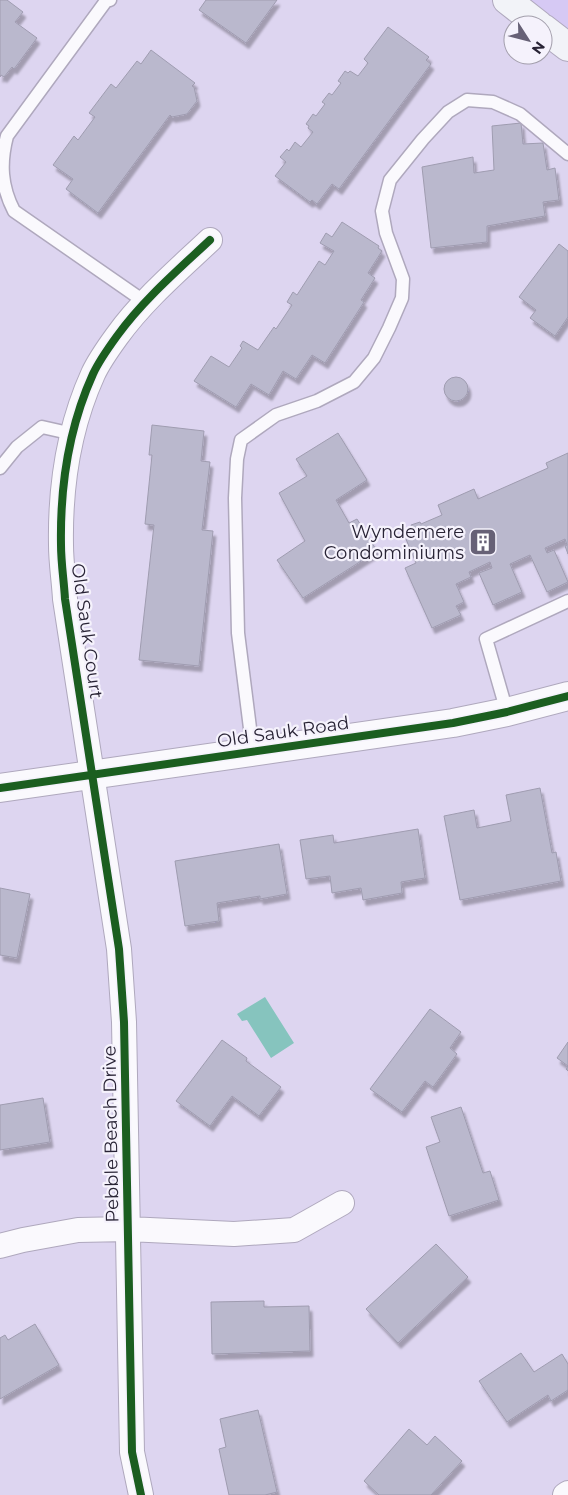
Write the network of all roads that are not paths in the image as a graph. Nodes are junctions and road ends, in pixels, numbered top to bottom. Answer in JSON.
{"nodes":[{"id":1,"x":110,"y":0,"type":"edge"},
{"id":2,"x":507,"y":0,"type":"edge"},
{"id":3,"x":526,"y":15,"type":"edge"},
{"id":4,"x":553,"y":36,"type":"edge"},
{"id":5,"x":568,"y":47,"type":"edge"},
{"id":6,"x":568,"y":154,"type":"edge"},
{"id":7,"x":210,"y":240,"type":"dead end"},
{"id":8,"x":146,"y":302,"type":"junction"},
{"id":9,"x":73,"y":434,"type":"junction"},
{"id":10,"x":0,"y":468,"type":"edge"},
{"id":11,"x":568,"y":601,"type":"edge"},
{"id":12,"x":568,"y":696,"type":"edge"},
{"id":13,"x":507,"y":712,"type":"junction"},
{"id":14,"x":253,"y":752,"type":"junction"},
{"id":15,"x":92,"y":774,"type":"junction"},
{"id":16,"x":0,"y":788,"type":"edge"},
{"id":17,"x":342,"y":1203,"type":"dead end"},
{"id":18,"x":128,"y":1229,"type":"junction"},
{"id":19,"x":0,"y":1246,"type":"edge"},
{"id":20,"x":140,"y":1495,"type":"edge"}],
"edges":[{"from":1,"to":8,"type":"lane"},
{"from":2,"to":3,"type":"main road"},
{"from":4,"to":5,"type":"main road"},
{"from":6,"to":14,"type":"lane"},
{"from":7,"to":8,"type":"street","name":"Old Sauk Court"},
{"from":8,"to":9,"type":"street","name":"Old Sauk Court"},
{"from":9,"to":10,"type":"lane"},
{"from":9,"to":15,"type":"street","name":"Old Sauk Court"},
{"from":11,"to":13,"type":"lane"},
{"from":12,"to":13,"type":"street","name":"Old Sauk Road"},
{"from":13,"to":14,"type":"street","name":"Old Sauk Road"},
{"from":14,"to":15,"type":"street","name":"Old Sauk Road"},
{"from":15,"to":16,"type":"street","name":"Old Sauk Road"},
{"from":15,"to":18,"type":"street","name":"Pebble Beach Drive"},
{"from":17,"to":18,"type":"street"},
{"from":18,"to":19,"type":"street"},
{"from":18,"to":20,"type":"street","name":"Pebble Beach Drive"}]}
